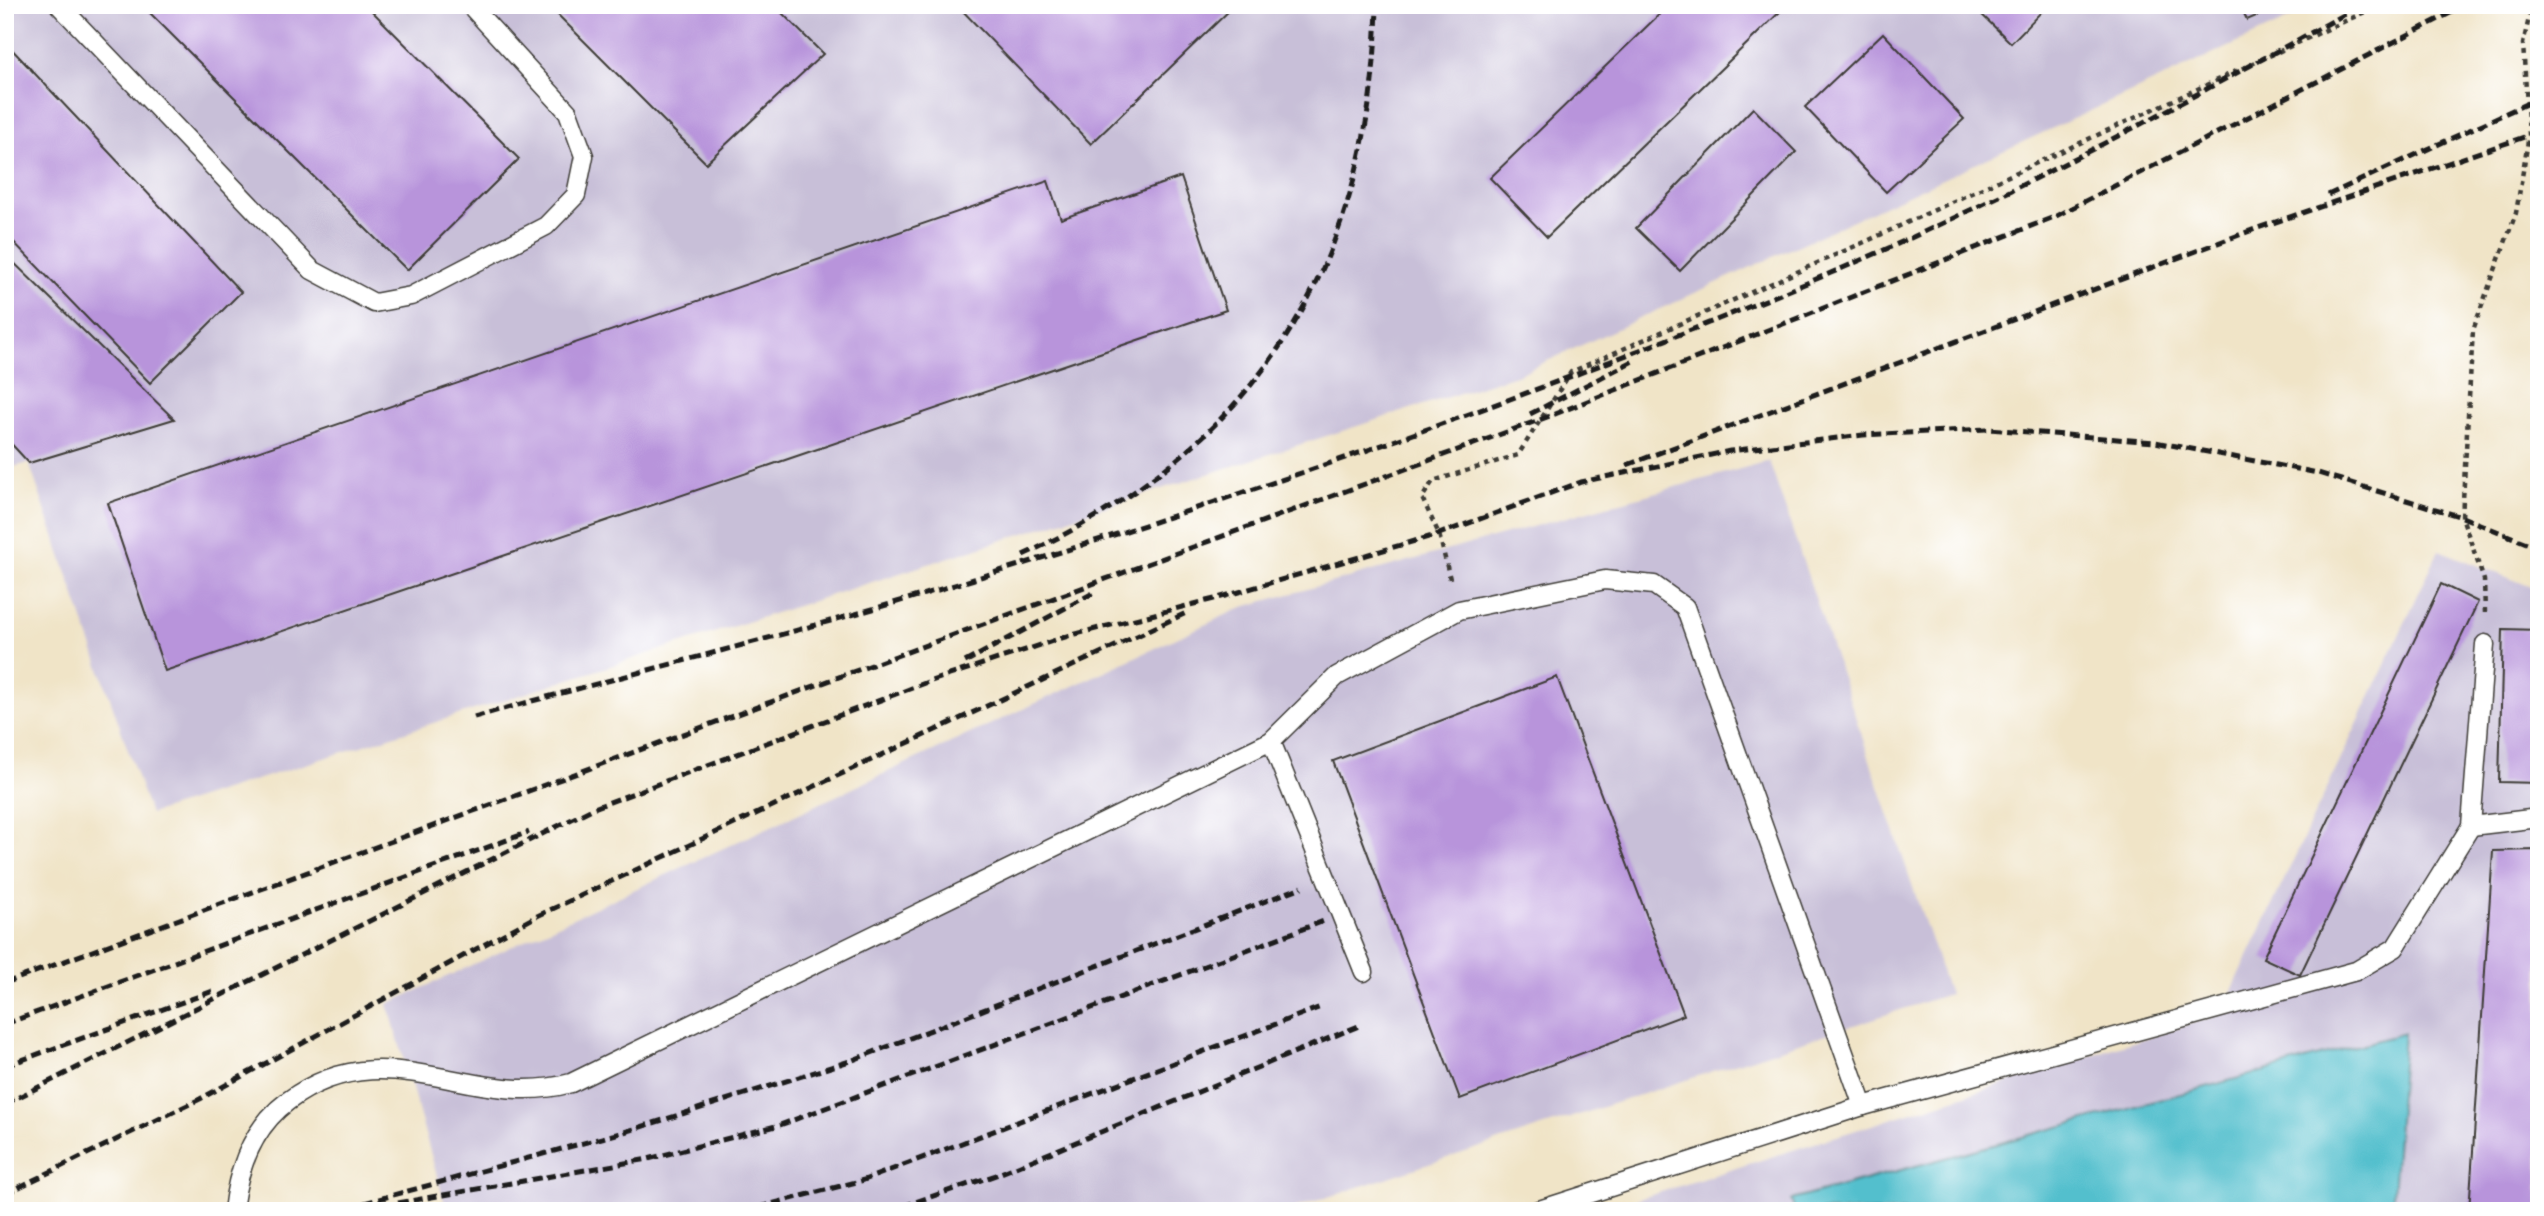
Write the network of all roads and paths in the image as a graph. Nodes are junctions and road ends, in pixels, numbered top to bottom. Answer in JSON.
{"nodes":[{"id":1,"x":59,"y":5,"type":"edge"},
{"id":2,"x":470,"y":5,"type":"edge"},
{"id":3,"x":2380,"y":5,"type":"edge"},
{"id":4,"x":2532,"y":5,"type":"edge"},
{"id":5,"x":1458,"y":610,"type":"junction"},
{"id":6,"x":2486,"y":645,"type":"joint"},
{"id":7,"x":1271,"y":741,"type":"junction"},
{"id":8,"x":2539,"y":818,"type":"edge"},
{"id":9,"x":2471,"y":826,"type":"junction"},
{"id":10,"x":1364,"y":972,"type":"dead end"},
{"id":11,"x":1863,"y":1106,"type":"junction"},
{"id":12,"x":233,"y":1211,"type":"edge"},
{"id":13,"x":1536,"y":1211,"type":"edge"}],
"edges":[{"from":1,"to":2,"type":"lane"},
{"from":3,"to":5,"type":"path"},
{"from":4,"to":6,"type":"path"},
{"from":5,"to":7,"type":"lane"},
{"from":5,"to":11,"type":"lane"},
{"from":6,"to":9,"type":"lane"},
{"from":7,"to":10,"type":"lane"},
{"from":7,"to":12,"type":"lane"},
{"from":8,"to":9,"type":"lane"},
{"from":9,"to":11,"type":"lane"},
{"from":11,"to":13,"type":"lane"}]}
